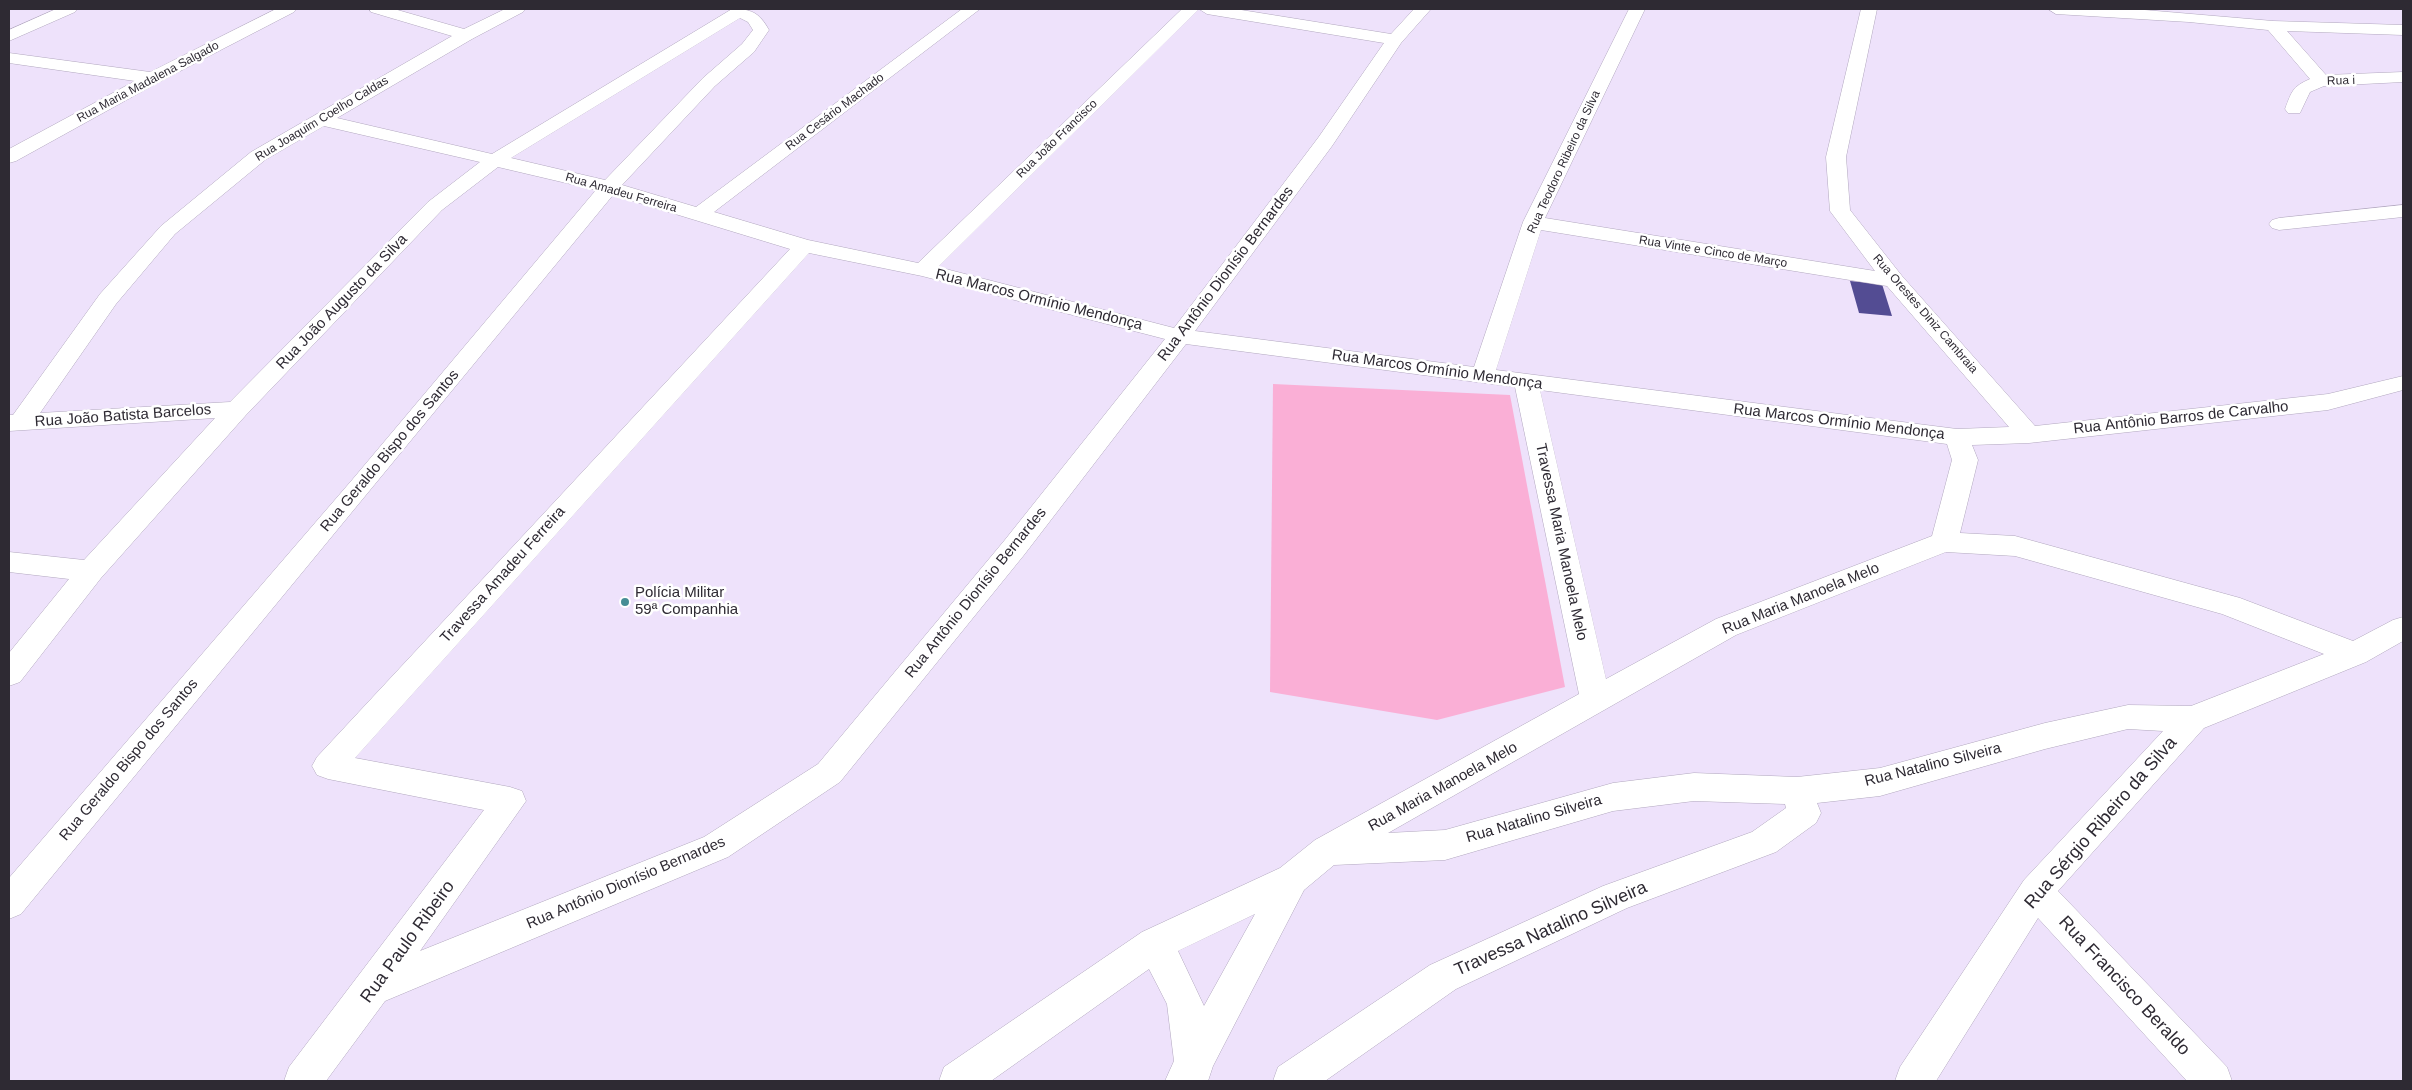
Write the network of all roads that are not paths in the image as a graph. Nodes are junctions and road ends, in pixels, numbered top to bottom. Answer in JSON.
{"nodes":[{"id":1,"x":69,"y":9,"type":"edge"},
{"id":2,"x":288,"y":9,"type":"edge"},
{"id":3,"x":377,"y":9,"type":"edge"},
{"id":4,"x":517,"y":9,"type":"edge"},
{"id":5,"x":972,"y":9,"type":"edge"},
{"id":6,"x":1191,"y":9,"type":"edge"},
{"id":7,"x":1207,"y":9,"type":"edge"},
{"id":8,"x":1423,"y":9,"type":"edge"},
{"id":9,"x":1637,"y":9,"type":"edge"},
{"id":10,"x":1869,"y":9,"type":"edge"},
{"id":11,"x":2056,"y":9,"type":"edge"},
{"id":12,"x":741,"y":10,"type":"edge"},
{"id":13,"x":2273,"y":26,"type":"junction"},
{"id":14,"x":2403,"y":30,"type":"edge"},
{"id":15,"x":466,"y":34,"type":"junction"},
{"id":16,"x":9,"y":36,"type":"edge"},
{"id":17,"x":1395,"y":40,"type":"junction"},
{"id":18,"x":9,"y":58,"type":"edge"},
{"id":19,"x":2403,"y":77,"type":"edge"},
{"id":20,"x":153,"y":78,"type":"junction"},
{"id":21,"x":2321,"y":81,"type":"junction"},
{"id":22,"x":2294,"y":108,"type":"dead end"},
{"id":23,"x":319,"y":119,"type":"junction"},
{"id":24,"x":9,"y":158,"type":"edge"},
{"id":25,"x":495,"y":160,"type":"junction"},
{"id":26,"x":610,"y":187,"type":"junction"},
{"id":27,"x":2403,"y":211,"type":"edge"},
{"id":28,"x":698,"y":215,"type":"junction"},
{"id":29,"x":1533,"y":222,"type":"junction"},
{"id":30,"x":2279,"y":224,"type":"dead end"},
{"id":31,"x":804,"y":246,"type":"junction"},
{"id":32,"x":923,"y":270,"type":"junction"},
{"id":33,"x":1894,"y":281,"type":"junction"},
{"id":34,"x":1180,"y":336,"type":"junction"},
{"id":35,"x":1482,"y":377,"type":"junction"},
{"id":36,"x":1526,"y":382,"type":"junction"},
{"id":37,"x":2403,"y":383,"type":"edge"},
{"id":38,"x":237,"y":409,"type":"junction"},
{"id":39,"x":15,"y":422,"type":"edge"},
{"id":40,"x":2029,"y":435,"type":"junction"},
{"id":41,"x":1957,"y":437,"type":"junction"},
{"id":42,"x":1944,"y":542,"type":"junction"},
{"id":43,"x":9,"y":562,"type":"edge"},
{"id":44,"x":91,"y":571,"type":"junction"},
{"id":45,"x":2403,"y":628,"type":"edge"},
{"id":46,"x":2355,"y":654,"type":"junction"},
{"id":47,"x":9,"y":674,"type":"edge"},
{"id":48,"x":1596,"y":701,"type":"junction"},
{"id":49,"x":2193,"y":719,"type":"junction"},
{"id":50,"x":1797,"y":791,"type":"junction"},
{"id":51,"x":510,"y":801,"type":"joint"},
{"id":52,"x":1327,"y":850,"type":"junction"},
{"id":53,"x":1292,"y":879,"type":"junction"},
{"id":54,"x":2036,"y":891,"type":"junction"},
{"id":55,"x":9,"y":903,"type":"edge"},
{"id":56,"x":1155,"y":944,"type":"junction"},
{"id":57,"x":376,"y":987,"type":"junction"},
{"id":58,"x":1193,"y":1076,"type":"edge"},
{"id":59,"x":304,"y":1081,"type":"edge"},
{"id":60,"x":958,"y":1081,"type":"edge"},
{"id":61,"x":1292,"y":1081,"type":"edge"},
{"id":62,"x":1914,"y":1081,"type":"edge"},
{"id":63,"x":2213,"y":1081,"type":"edge"}],
"edges":[{"from":1,"to":16,"type":"street"},
{"from":2,"to":20,"type":"street","name":"Rua Maria Madalena Salgado"},
{"from":3,"to":15,"type":"street"},
{"from":4,"to":15,"type":"street","name":"Rua Joaquim Coelho Caldas"},
{"from":5,"to":28,"type":"street","name":"Rua Cesário Machado"},
{"from":6,"to":32,"type":"street","name":"Rua João Francisco"},
{"from":7,"to":17,"type":"street"},
{"from":8,"to":17,"type":"street","name":"Rua Antônio Dionísio Bernardes"},
{"from":9,"to":29,"type":"street","name":"Rua Teodoro Ribeiro da Silva"},
{"from":10,"to":33,"type":"street","name":"Rua Orestes Diniz Cambraia"},
{"from":11,"to":13,"type":"street"},
{"from":12,"to":25,"type":"street","name":"Rua João Augusto da Silva"},
{"from":12,"to":26,"type":"street","name":"Rua Geraldo Bispo dos Santos"},
{"from":13,"to":14,"type":"street"},
{"from":13,"to":21,"type":"street"},
{"from":15,"to":23,"type":"street","name":"Rua Joaquim Coelho Caldas"},
{"from":17,"to":34,"type":"street","name":"Rua Antônio Dionísio Bernardes"},
{"from":18,"to":20,"type":"street"},
{"from":19,"to":21,"type":"street","name":"Rua i"},
{"from":20,"to":24,"type":"street","name":"Rua Maria Madalena Salgado"},
{"from":21,"to":22,"type":"street","name":"Rua i"},
{"from":23,"to":25,"type":"street","name":"Rua Amadeu Ferreira"},
{"from":23,"to":39,"type":"street","name":"Rua Joaquim Coelho Caldas"},
{"from":25,"to":26,"type":"street","name":"Rua Amadeu Ferreira"},
{"from":25,"to":38,"type":"street","name":"Rua João Augusto da Silva"},
{"from":26,"to":28,"type":"street","name":"Rua Amadeu Ferreira"},
{"from":26,"to":55,"type":"street","name":"Rua Geraldo Bispo dos Santos"},
{"from":27,"to":30,"type":"street"},
{"from":28,"to":31,"type":"street","name":"Rua Amadeu Ferreira"},
{"from":29,"to":33,"type":"street","name":"Rua Vinte e Cinco de Março"},
{"from":29,"to":35,"type":"street","name":"Rua Teodoro Ribeiro da Silva"},
{"from":31,"to":32,"type":"street","name":"Rua Amadeu Ferreira"},
{"from":31,"to":51,"type":"street","name":"Travessa Amadeu Ferreira"},
{"from":32,"to":34,"type":"street","name":"Rua Marcos Ormínio Mendonça"},
{"from":33,"to":40,"type":"street","name":"Rua Orestes Diniz Cambraia"},
{"from":34,"to":35,"type":"street","name":"Rua Marcos Ormínio Mendonça"},
{"from":34,"to":57,"type":"street","name":"Rua Antônio Dionísio Bernardes"},
{"from":35,"to":36,"type":"street","name":"Rua Marcos Ormínio Mendonça"},
{"from":36,"to":41,"type":"street","name":"Rua Marcos Ormínio Mendonça"},
{"from":36,"to":48,"type":"street","name":"Travessa Maria Manoela Melo"},
{"from":37,"to":40,"type":"street","name":"Rua Antônio Barros de Carvalho"},
{"from":38,"to":39,"type":"street","name":"Rua João Batista Barcelos"},
{"from":38,"to":44,"type":"street","name":"Rua João Augusto da Silva"},
{"from":40,"to":41,"type":"street","name":"Rua Antônio Barros de Carvalho"},
{"from":41,"to":42,"type":"street"},
{"from":42,"to":46,"type":"street","name":"Rua Maria Manoela Melo"},
{"from":42,"to":48,"type":"street","name":"Rua Maria Manoela Melo"},
{"from":43,"to":44,"type":"street"},
{"from":44,"to":47,"type":"street","name":"Rua João Augusto da Silva"},
{"from":45,"to":46,"type":"street","name":"Rua Natalino Silveira"},
{"from":46,"to":49,"type":"street","name":"Rua Natalino Silveira"},
{"from":48,"to":52,"type":"street","name":"Rua Maria Manoela Melo"},
{"from":49,"to":50,"type":"street","name":"Rua Natalino Silveira"},
{"from":49,"to":54,"type":"street","name":"Rua Sérgio Ribeiro da Silva"},
{"from":50,"to":52,"type":"street","name":"Rua Natalino Silveira"},
{"from":50,"to":61,"type":"street","name":"Travessa Natalino Silveira"},
{"from":51,"to":57,"type":"street","name":"Rua Paulo Ribeiro"},
{"from":52,"to":53,"type":"street","name":"Rua Maria Manoela Melo"},
{"from":53,"to":56,"type":"street"},
{"from":53,"to":58,"type":"street"},
{"from":54,"to":62,"type":"street","name":"Rua Sérgio Ribeiro da Silva"},
{"from":54,"to":63,"type":"street","name":"Rua Francisco Beraldo"},
{"from":56,"to":58,"type":"street"},
{"from":56,"to":60,"type":"street"},
{"from":57,"to":59,"type":"street","name":"Rua Paulo Ribeiro"}]}
